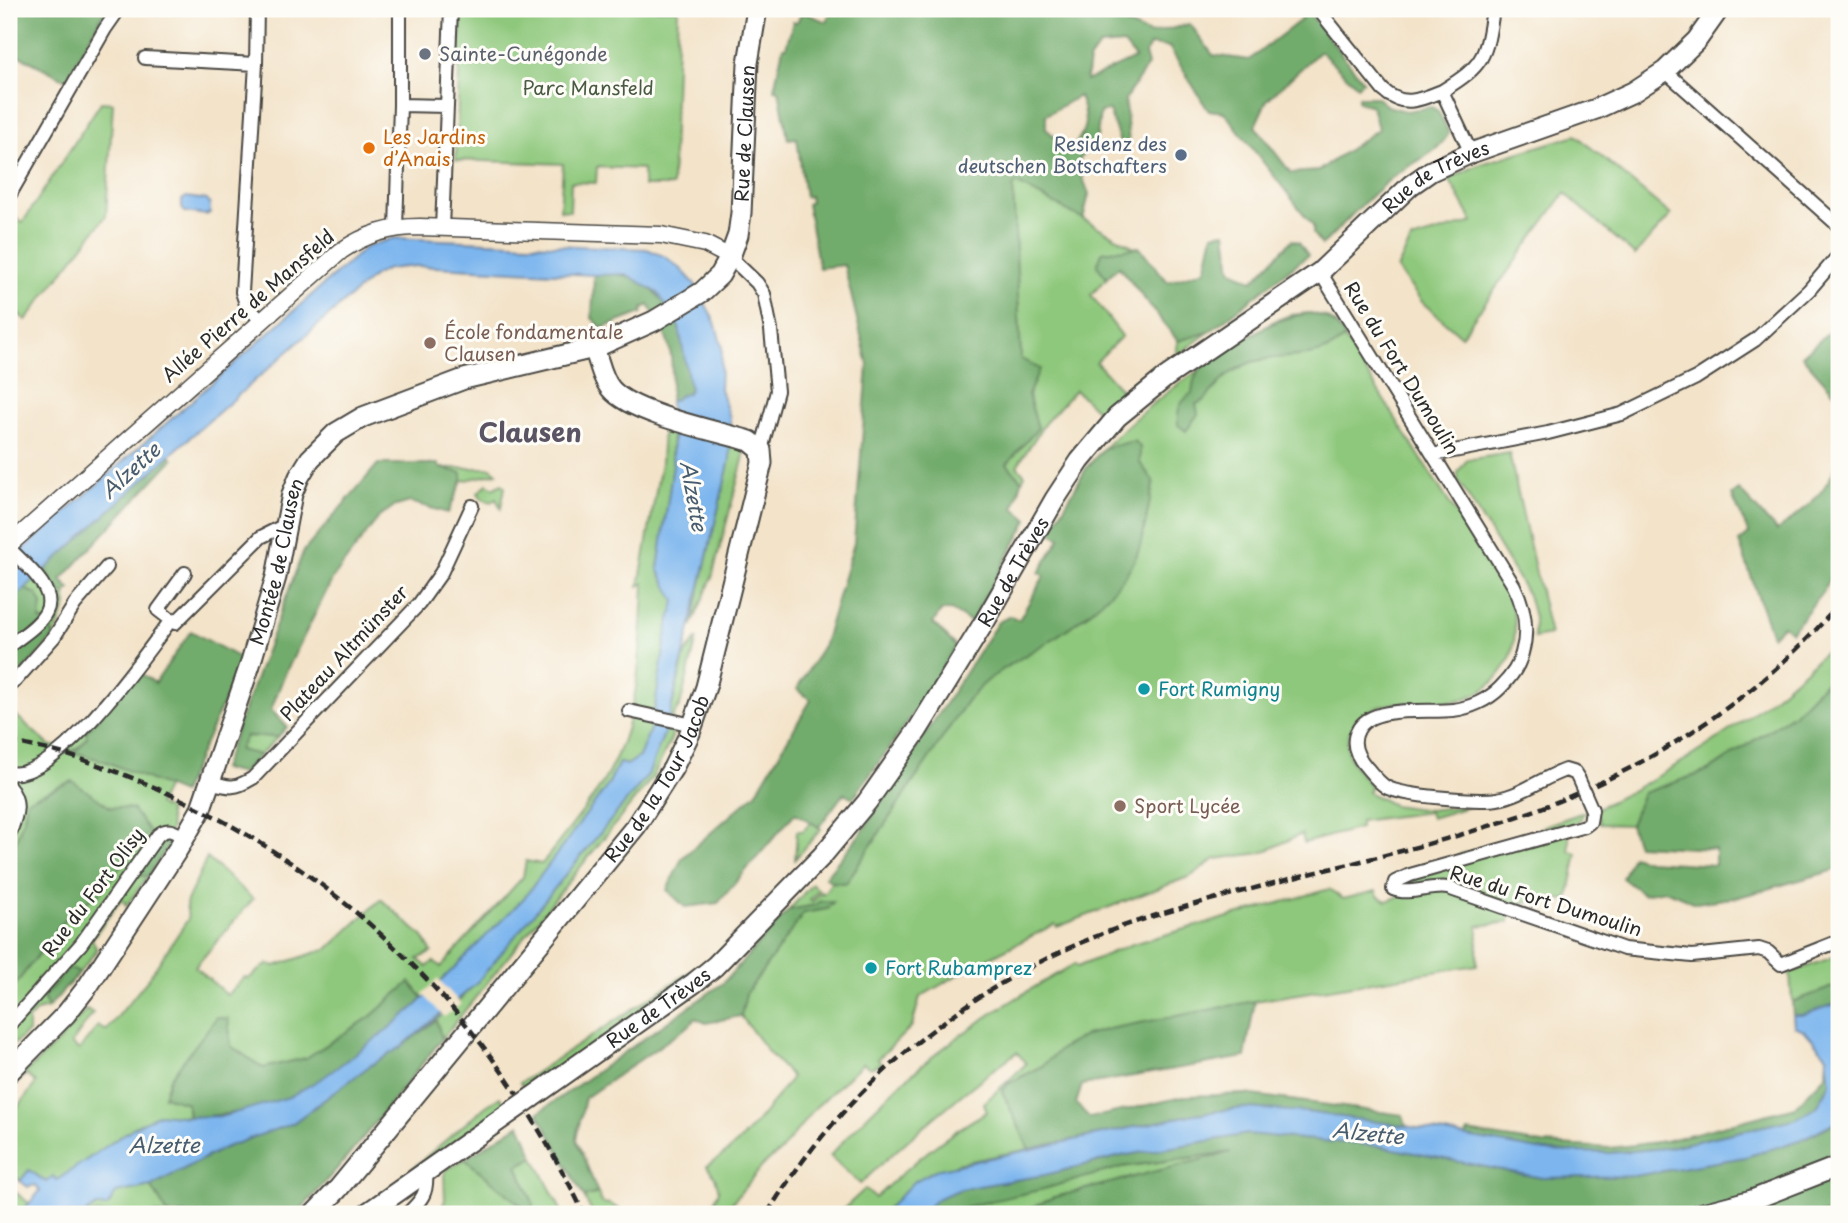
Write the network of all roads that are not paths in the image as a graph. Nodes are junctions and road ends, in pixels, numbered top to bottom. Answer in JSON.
{"nodes":[{"id":1,"x":119,"y":9,"type":"edge"},
{"id":2,"x":257,"y":9,"type":"edge"},
{"id":3,"x":400,"y":9,"type":"edge"},
{"id":4,"x":451,"y":9,"type":"edge"},
{"id":5,"x":757,"y":9,"type":"edge"},
{"id":6,"x":1318,"y":9,"type":"edge"},
{"id":7,"x":1493,"y":9,"type":"edge"},
{"id":8,"x":1719,"y":9,"type":"edge"},
{"id":9,"x":145,"y":58,"type":"dead end"},
{"id":10,"x":256,"y":64,"type":"junction"},
{"id":11,"x":1665,"y":71,"type":"junction"},
{"id":12,"x":1442,"y":91,"type":"junction"},
{"id":13,"x":400,"y":105,"type":"junction"},
{"id":14,"x":447,"y":106,"type":"junction"},
{"id":15,"x":1471,"y":153,"type":"junction"},
{"id":16,"x":9,"y":196,"type":"edge"},
{"id":17,"x":1839,"y":226,"type":"edge"},
{"id":18,"x":396,"y":228,"type":"junction"},
{"id":19,"x":442,"y":228,"type":"junction"},
{"id":20,"x":1839,"y":255,"type":"edge"},
{"id":21,"x":730,"y":257,"type":"junction"},
{"id":22,"x":1320,"y":272,"type":"junction"},
{"id":23,"x":261,"y":321,"type":"junction"},
{"id":24,"x":594,"y":348,"type":"junction"},
{"id":25,"x":761,"y":450,"type":"junction"},
{"id":26,"x":1433,"y":455,"type":"junction"},
{"id":27,"x":472,"y":506,"type":"dead end"},
{"id":28,"x":285,"y":525,"type":"junction"},
{"id":29,"x":11,"y":549,"type":"edge"},
{"id":30,"x":107,"y":567,"type":"dead end"},
{"id":31,"x":186,"y":573,"type":"dead end"},
{"id":32,"x":171,"y":620,"type":"junction"},
{"id":33,"x":9,"y":646,"type":"edge"},
{"id":34,"x":9,"y":685,"type":"edge"},
{"id":35,"x":629,"y":711,"type":"dead end"},
{"id":36,"x":693,"y":725,"type":"junction"},
{"id":37,"x":9,"y":773,"type":"edge"},
{"id":38,"x":211,"y":782,"type":"junction"},
{"id":39,"x":9,"y":787,"type":"edge"},
{"id":40,"x":9,"y":836,"type":"edge"},
{"id":41,"x":185,"y":838,"type":"junction"},
{"id":42,"x":1839,"y":941,"type":"edge"},
{"id":43,"x":9,"y":1025,"type":"edge"},
{"id":44,"x":9,"y":1072,"type":"edge"},
{"id":45,"x":1839,"y":1166,"type":"edge"},
{"id":46,"x":426,"y":1172,"type":"junction"},
{"id":47,"x":314,"y":1214,"type":"edge"},
{"id":48,"x":366,"y":1214,"type":"edge"},
{"id":49,"x":407,"y":1214,"type":"edge"},
{"id":50,"x":1699,"y":1214,"type":"edge"}],
"edges":[{"from":1,"to":16,"type":"street"},
{"from":2,"to":10,"type":"street"},
{"from":3,"to":13,"type":"street"},
{"from":4,"to":14,"type":"street"},
{"from":5,"to":21,"type":"main road","name":"Rue de Clausen"},
{"from":6,"to":12,"type":"street"},
{"from":7,"to":12,"type":"street"},
{"from":8,"to":11,"type":"main road","name":"Rue de Trèves"},
{"from":9,"to":10,"type":"street"},
{"from":10,"to":23,"type":"street"},
{"from":11,"to":15,"type":"main road","name":"Rue de Trèves"},
{"from":11,"to":17,"type":"street"},
{"from":12,"to":15,"type":"street"},
{"from":13,"to":14,"type":"street"},
{"from":13,"to":18,"type":"street"},
{"from":14,"to":19,"type":"street"},
{"from":15,"to":22,"type":"main road","name":"Rue de Trèves"},
{"from":18,"to":19,"type":"main road","name":"Allée Pierre de Mansfeld"},
{"from":18,"to":23,"type":"main road","name":"Allée Pierre de Mansfeld"},
{"from":19,"to":21,"type":"main road","name":"Allée Pierre de Mansfeld"},
{"from":20,"to":26,"type":"street"},
{"from":21,"to":24,"type":"main road","name":"Montée de Clausen"},
{"from":21,"to":25,"type":"street","name":"Rue de la Tour Jacob"},
{"from":22,"to":26,"type":"street","name":"Rue du Fort Dumoulin"},
{"from":22,"to":46,"type":"main road","name":"Rue de Trèves","bridge":true},
{"from":23,"to":29,"type":"main road","name":"Allée Pierre de Mansfeld"},
{"from":24,"to":25,"type":"main road"},
{"from":24,"to":28,"type":"main road","name":"Montée de Clausen"},
{"from":25,"to":36,"type":"main road","name":"Rue de la Tour Jacob"},
{"from":26,"to":42,"type":"street","name":"Rue du Fort Dumoulin","bridge":true},
{"from":27,"to":38,"type":"street","name":"Plateau Altmünster"},
{"from":28,"to":32,"type":"street"},
{"from":28,"to":38,"type":"main road","name":"Montée de Clausen"},
{"from":29,"to":33,"type":"street"},
{"from":30,"to":34,"type":"street"},
{"from":31,"to":32,"type":"street"},
{"from":32,"to":37,"type":"street"},
{"from":35,"to":36,"type":"street"},
{"from":36,"to":47,"type":"main road","name":"Rue de la Tour Jacob"},
{"from":38,"to":41,"type":"main road","name":"Montée de Clausen"},
{"from":39,"to":40,"type":"street"},
{"from":41,"to":43,"type":"street","name":"Rue du Fort Olisy"},
{"from":41,"to":44,"type":"main road","name":"Montée de Clausen"},
{"from":45,"to":50,"type":"main road"},
{"from":46,"to":48,"type":"main road","name":"Rue de Trèves"},
{"from":46,"to":49,"type":"street"}]}
